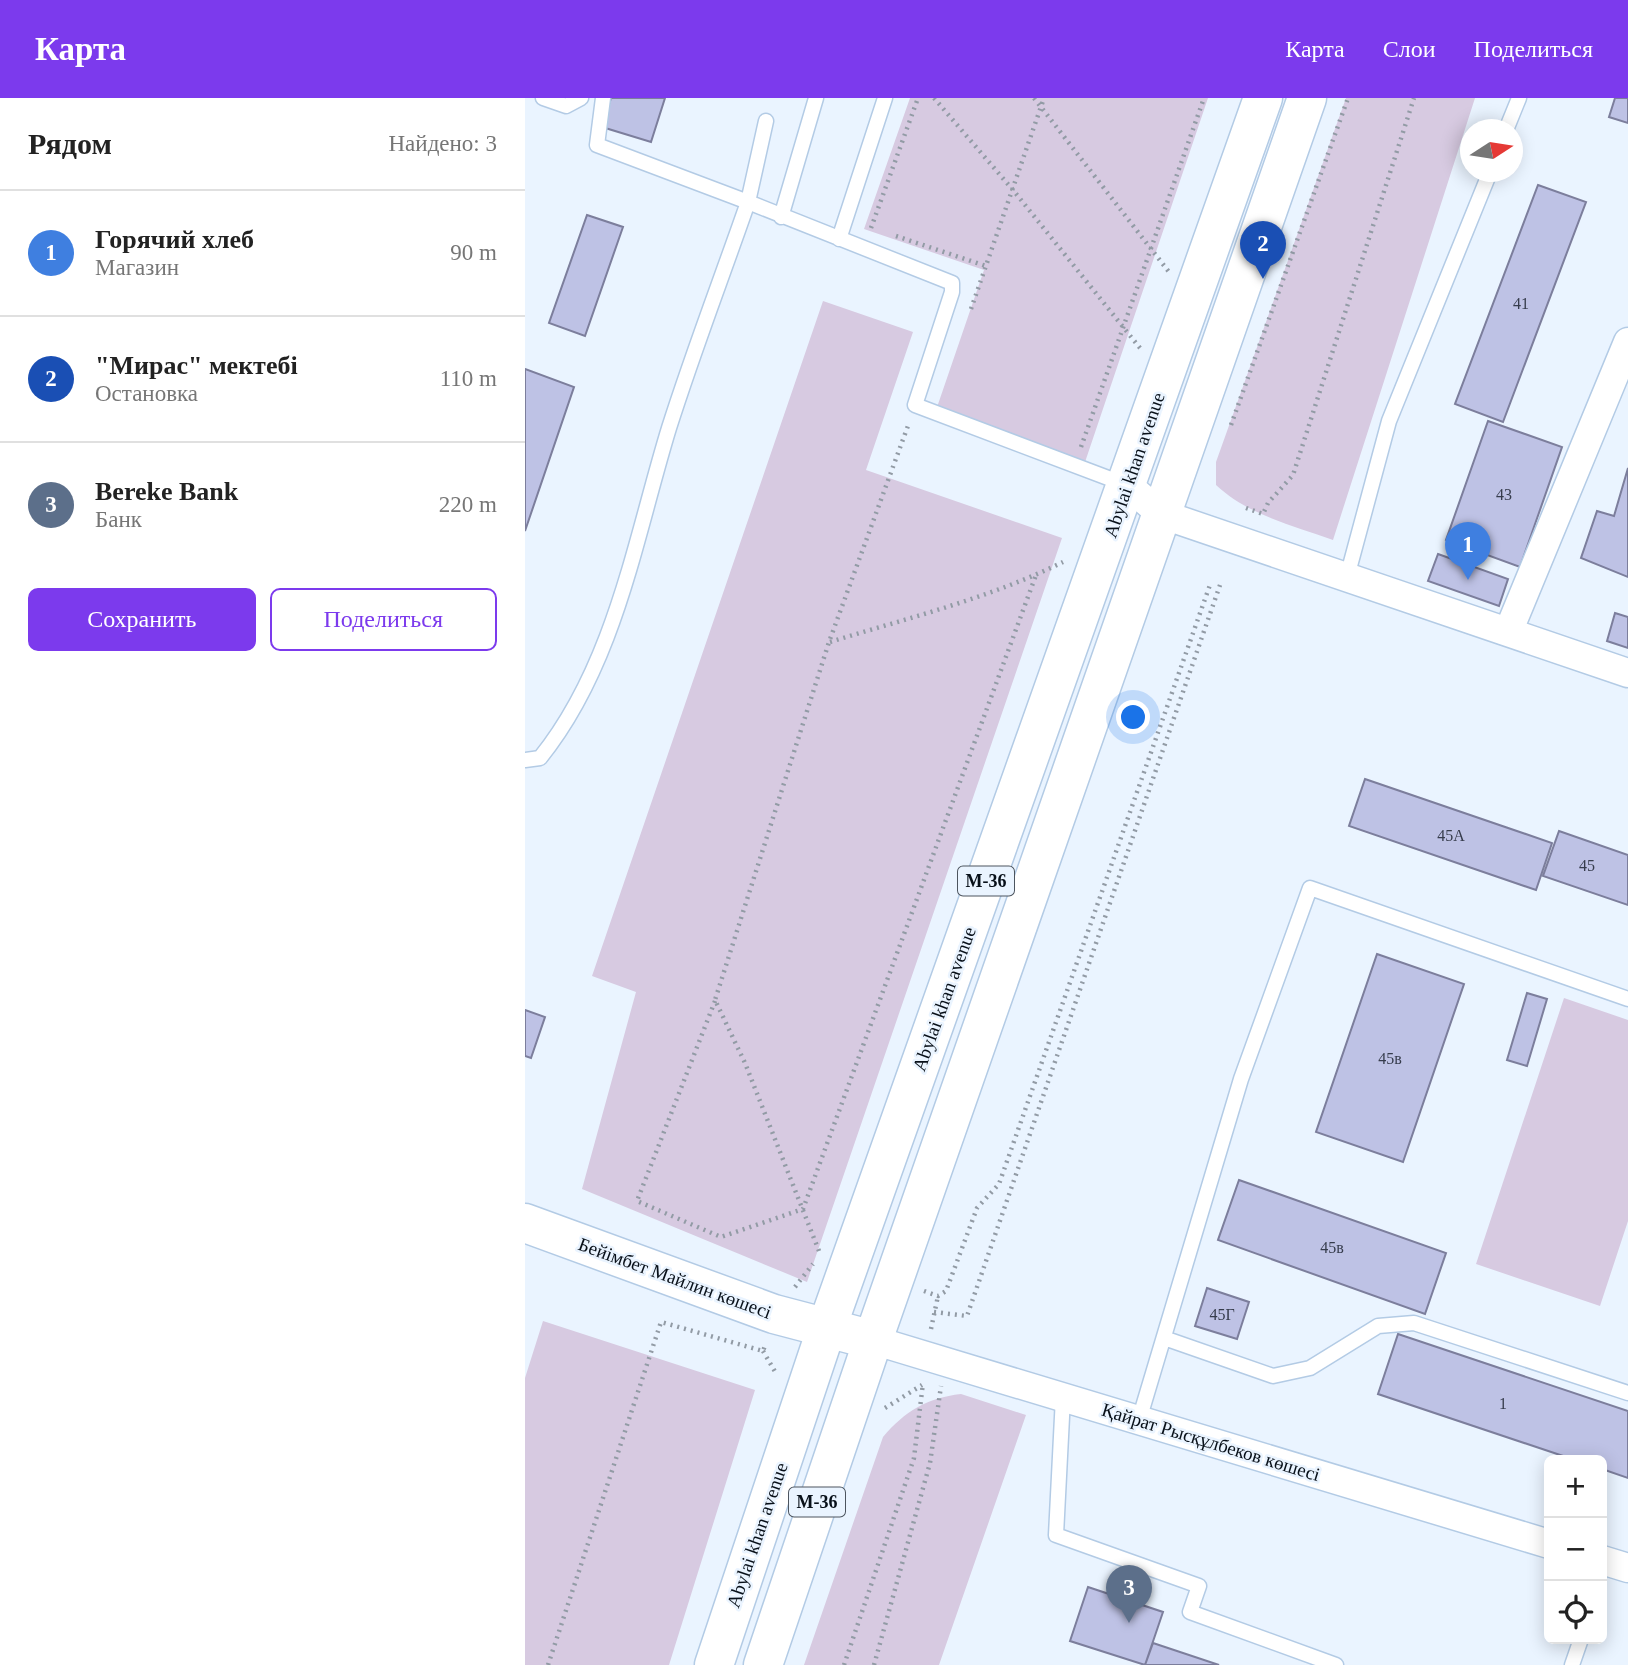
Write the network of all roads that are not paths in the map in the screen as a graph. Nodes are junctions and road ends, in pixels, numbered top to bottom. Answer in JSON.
{"nodes":[{"id":1,"x":543,"y":98,"type":"edge"},
{"id":2,"x":581,"y":98,"type":"edge"},
{"id":3,"x":603,"y":98,"type":"edge"},
{"id":4,"x":816,"y":98,"type":"edge"},
{"id":5,"x":885,"y":98,"type":"edge"},
{"id":6,"x":1263,"y":98,"type":"edge"},
{"id":7,"x":1307,"y":98,"type":"edge"},
{"id":8,"x":1519,"y":98,"type":"edge"},
{"id":9,"x":1510,"y":119,"type":"edge"},
{"id":10,"x":766,"y":121,"type":"dead end"},
{"id":11,"x":1486,"y":182,"type":"edge"},
{"id":12,"x":748,"y":202,"type":"junction"},
{"id":13,"x":781,"y":217,"type":"junction"},
{"id":14,"x":839,"y":239,"type":"junction"},
{"id":15,"x":1628,"y":342,"type":"edge"},
{"id":16,"x":1126,"y":484,"type":"junction"},
{"id":17,"x":1161,"y":514,"type":"junction"},
{"id":18,"x":1347,"y":577,"type":"junction"},
{"id":19,"x":1509,"y":631,"type":"junction"},
{"id":20,"x":1628,"y":673,"type":"edge"},
{"id":21,"x":525,"y":760,"type":"edge"},
{"id":22,"x":1628,"y":999,"type":"edge"},
{"id":23,"x":525,"y":1223,"type":"edge"},
{"id":24,"x":827,"y":1327,"type":"junction"},
{"id":25,"x":1164,"y":1338,"type":"junction"},
{"id":26,"x":873,"y":1339,"type":"junction"},
{"id":27,"x":1628,"y":1393,"type":"edge"},
{"id":28,"x":1063,"y":1397,"type":"junction"},
{"id":29,"x":1139,"y":1420,"type":"junction"},
{"id":30,"x":1544,"y":1542,"type":"edge"},
{"id":31,"x":1579,"y":1644,"type":"edge"},
{"id":32,"x":714,"y":1665,"type":"edge"},
{"id":33,"x":763,"y":1665,"type":"edge"},
{"id":34,"x":1336,"y":1665,"type":"edge"},
{"id":35,"x":1572,"y":1665,"type":"edge"}],
"edges":[{"from":1,"to":2,"type":"lane"},
{"from":3,"to":12,"type":"lane"},
{"from":4,"to":13,"type":"lane"},
{"from":5,"to":14,"type":"lane"},
{"from":6,"to":16,"type":"main road","name":"Abylai khan avenue","number":"M-36"},
{"from":7,"to":17,"type":"main road","number":"M-36"},
{"from":8,"to":9,"type":"lane"},
{"from":10,"to":12,"type":"lane"},
{"from":11,"to":18,"type":"lane"},
{"from":12,"to":13,"type":"lane"},
{"from":12,"to":21,"type":"lane"},
{"from":13,"to":14,"type":"lane"},
{"from":14,"to":16,"type":"lane"},
{"from":15,"to":19,"type":"street"},
{"from":16,"to":17,"type":"street"},
{"from":16,"to":24,"type":"main road","name":"Abylai khan avenue","number":"M-36"},
{"from":17,"to":18,"type":"street"},
{"from":17,"to":26,"type":"main road","number":"M-36"},
{"from":18,"to":19,"type":"street"},
{"from":19,"to":20,"type":"street"},
{"from":22,"to":25,"type":"lane"},
{"from":23,"to":24,"type":"main road","name":"Бейімбет Майлин көшесі"},
{"from":24,"to":26,"type":"main road","name":"Бейімбет Майлин көшесі"},
{"from":24,"to":32,"type":"main road","name":"Abylai khan avenue","number":"M-36"},
{"from":25,"to":27,"type":"lane"},
{"from":25,"to":29,"type":"lane"},
{"from":26,"to":28,"type":"street","name":"Қайрат Рысқұлбеков көшесі"},
{"from":26,"to":33,"type":"main road","number":"M-36"},
{"from":28,"to":29,"type":"street","name":"Қайрат Рысқұлбеков көшесі"},
{"from":28,"to":34,"type":"lane"},
{"from":29,"to":30,"type":"street","name":"Қайрат Рысқұлбеков көшесі"},
{"from":31,"to":35,"type":"lane"}]}
